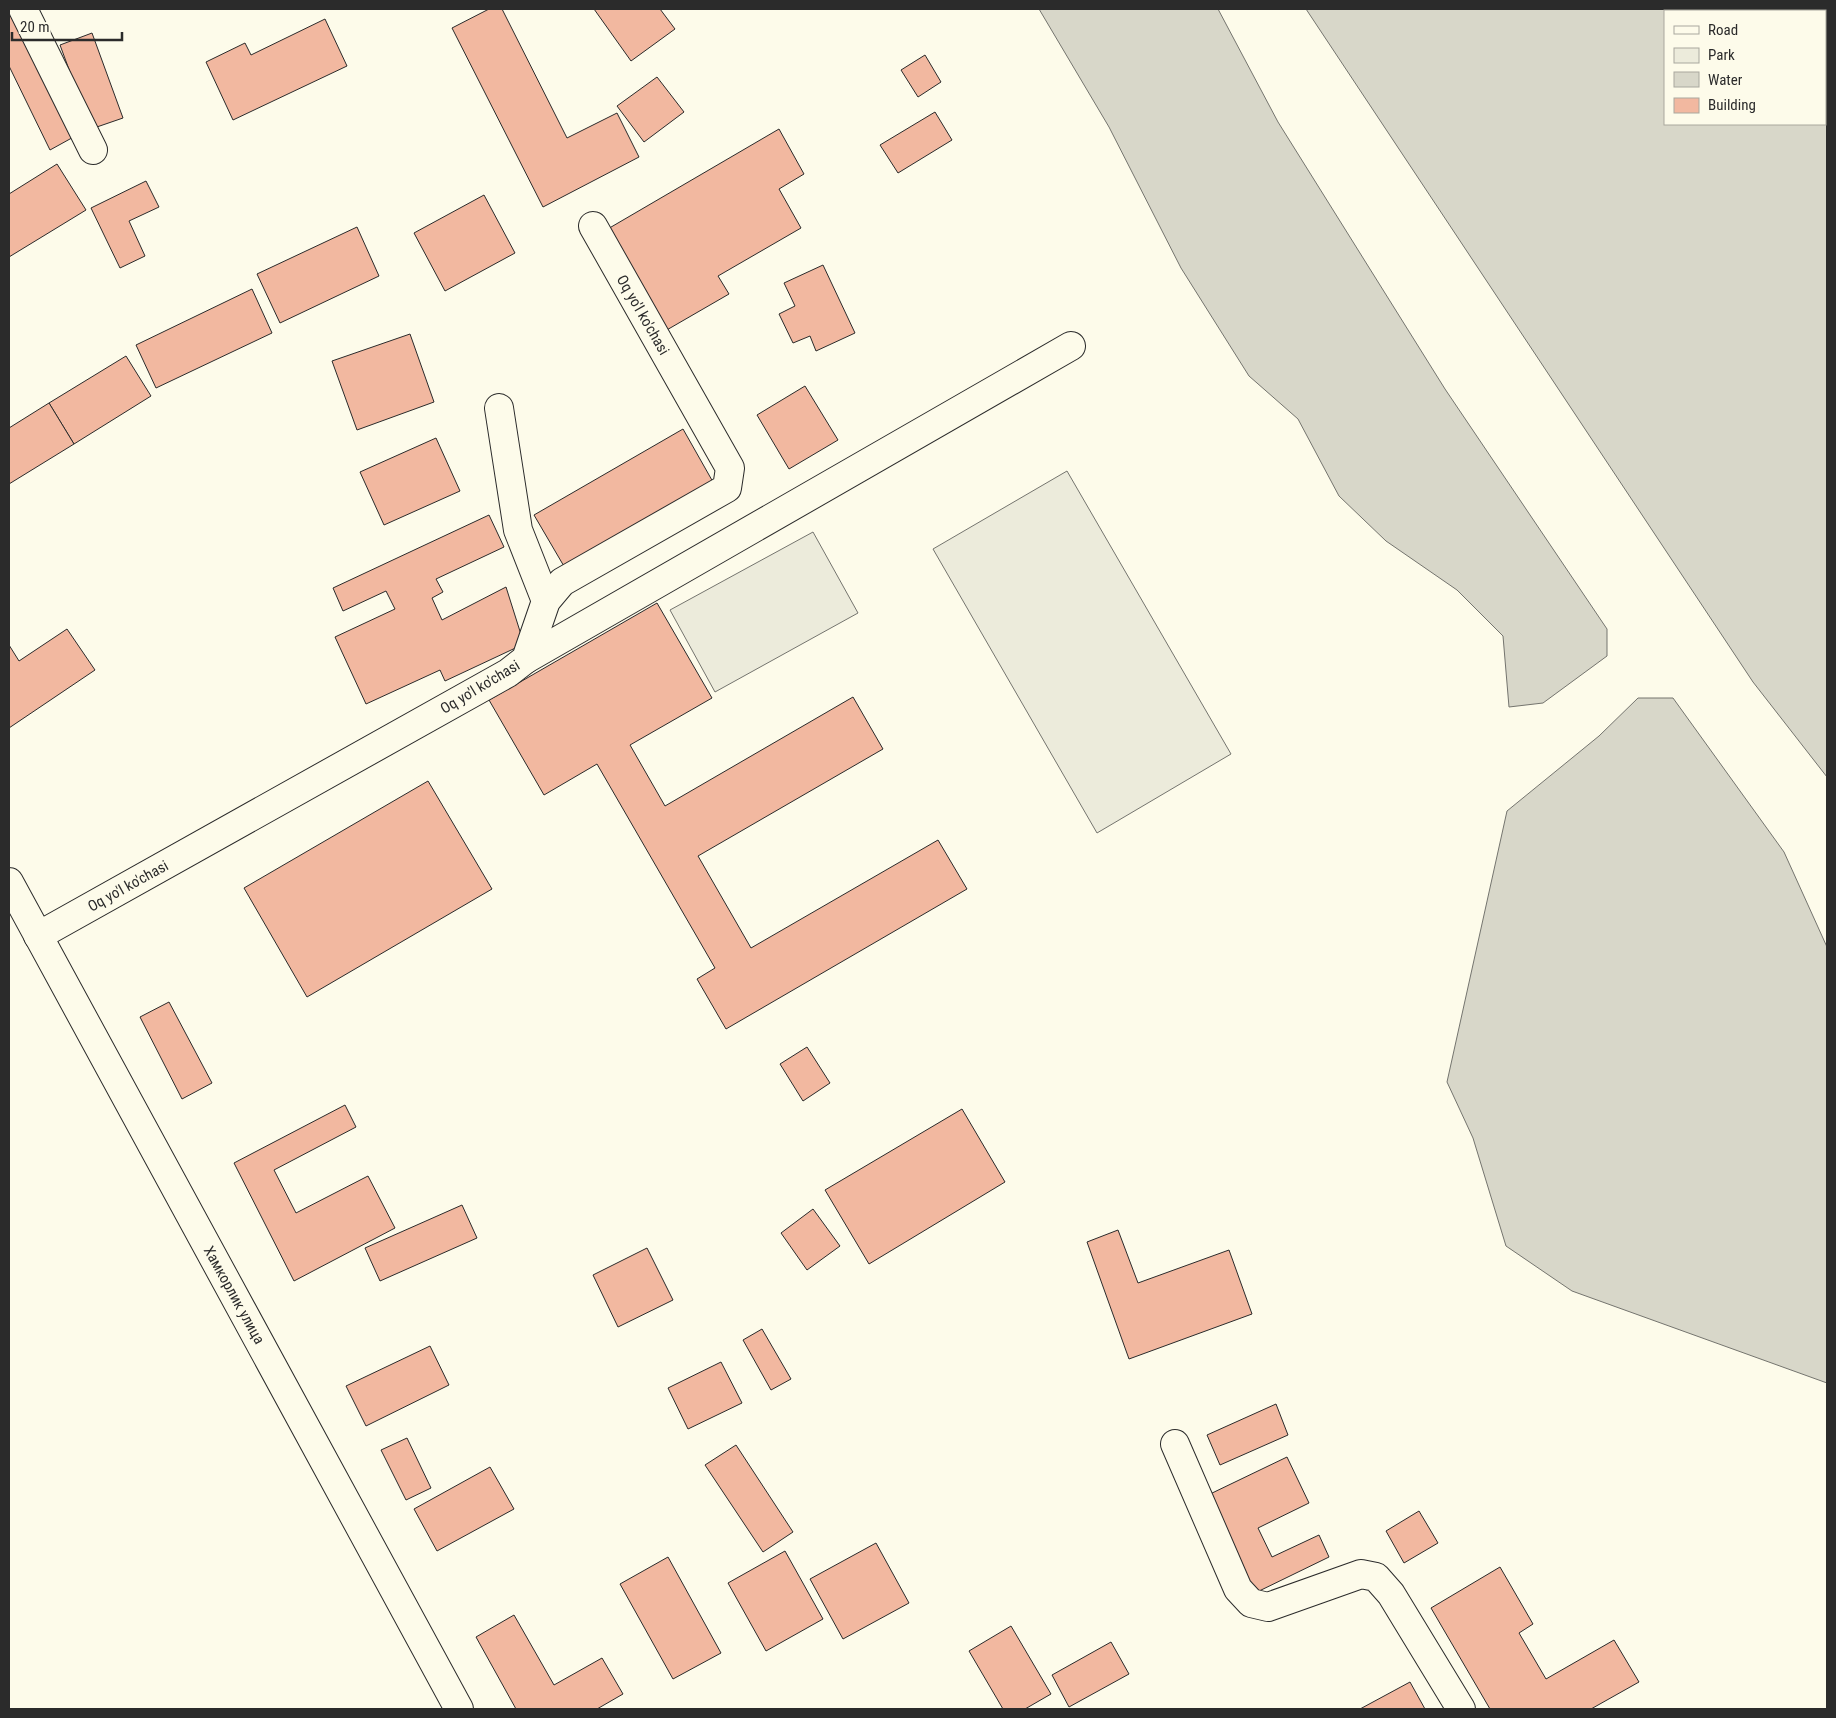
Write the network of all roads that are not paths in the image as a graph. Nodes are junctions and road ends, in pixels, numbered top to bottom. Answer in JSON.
{"nodes":[{"id":1,"x":23,"y":9,"type":"edge"},
{"id":2,"x":93,"y":150,"type":"dead end"},
{"id":3,"x":593,"y":226,"type":"dead end"},
{"id":4,"x":1071,"y":346,"type":"dead end"},
{"id":5,"x":499,"y":408,"type":"dead end"},
{"id":6,"x":546,"y":601,"type":"junction"},
{"id":7,"x":526,"y":659,"type":"junction"},
{"id":8,"x":9,"y":882,"type":"edge"},
{"id":9,"x":38,"y":936,"type":"junction"},
{"id":10,"x":1174,"y":1444,"type":"dead end"},
{"id":11,"x":459,"y":1709,"type":"edge"},
{"id":12,"x":1461,"y":1709,"type":"edge"}],
"edges":[{"from":1,"to":2,"type":"street"},
{"from":3,"to":6,"type":"street","name":"Oq yo'l ko'chasi"},
{"from":4,"to":7,"type":"street"},
{"from":5,"to":6,"type":"street"},
{"from":6,"to":7,"type":"street","name":"Oq yo'l ko'chasi"},
{"from":7,"to":9,"type":"street","name":"Oq yo'l ko'chasi"},
{"from":8,"to":9,"type":"street","name":"Хамкорлик улица"},
{"from":9,"to":11,"type":"street","name":"Хамкорлик улица"},
{"from":10,"to":12,"type":"street"}]}
